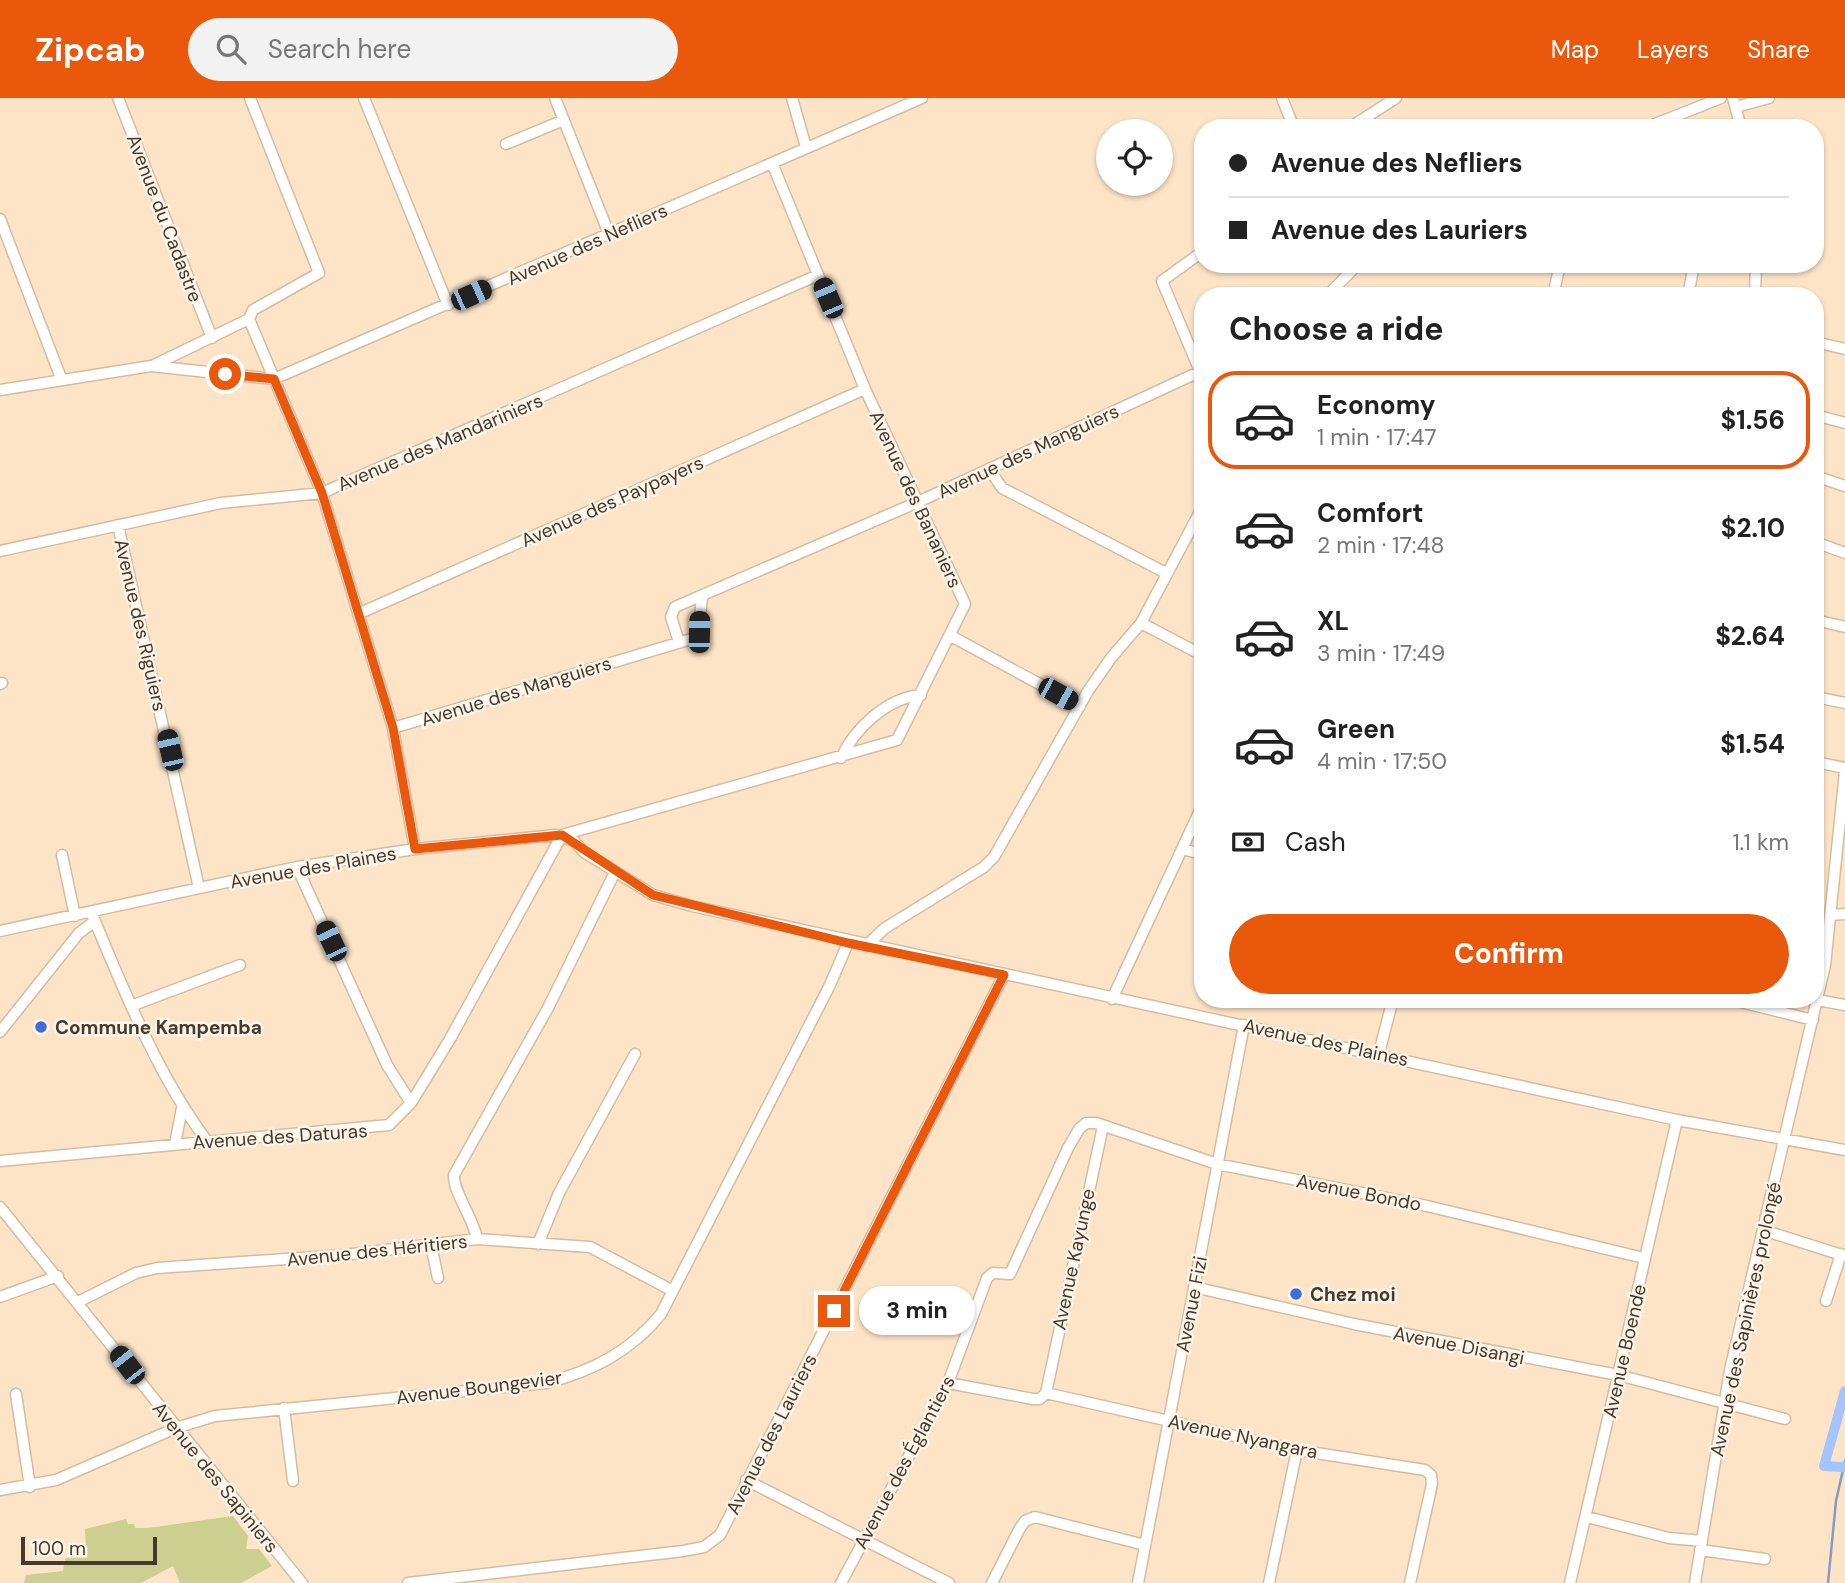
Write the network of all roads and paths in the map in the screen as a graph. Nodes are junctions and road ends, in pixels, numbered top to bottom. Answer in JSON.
{"nodes":[{"id":1,"x":118,"y":98,"type":"edge"},
{"id":2,"x":250,"y":98,"type":"edge"},
{"id":3,"x":364,"y":98,"type":"edge"},
{"id":4,"x":555,"y":98,"type":"edge"},
{"id":5,"x":792,"y":98,"type":"edge"},
{"id":6,"x":922,"y":98,"type":"edge"},
{"id":7,"x":1282,"y":98,"type":"edge"},
{"id":8,"x":1396,"y":98,"type":"edge"},
{"id":9,"x":1721,"y":98,"type":"edge"},
{"id":10,"x":1769,"y":98,"type":"edge"},
{"id":11,"x":1735,"y":102,"type":"edge"},
{"id":12,"x":1290,"y":119,"type":"edge"},
{"id":13,"x":1363,"y":119,"type":"edge"},
{"id":14,"x":1667,"y":119,"type":"edge"},
{"id":15,"x":564,"y":120,"type":"junction"},
{"id":16,"x":506,"y":144,"type":"dead end"},
{"id":17,"x":806,"y":147,"type":"junction"},
{"id":18,"x":772,"y":163,"type":"junction"},
{"id":19,"x":0,"y":219,"type":"edge"},
{"id":20,"x":610,"y":234,"type":"junction"},
{"id":21,"x":1194,"y":258,"type":"edge"},
{"id":22,"x":1350,"y":273,"type":"edge"},
{"id":23,"x":818,"y":275,"type":"junction"},
{"id":24,"x":1336,"y":287,"type":"edge"},
{"id":25,"x":448,"y":305,"type":"junction"},
{"id":26,"x":249,"y":318,"type":"junction"},
{"id":27,"x":212,"y":338,"type":"junction"},
{"id":28,"x":1824,"y":344,"type":"edge"},
{"id":29,"x":1845,"y":349,"type":"edge"},
{"id":30,"x":1194,"y":357,"type":"edge"},
{"id":31,"x":151,"y":366,"type":"junction"},
{"id":32,"x":1194,"y":377,"type":"edge"},
{"id":33,"x":61,"y":379,"type":"junction"},
{"id":34,"x":274,"y":379,"type":"junction"},
{"id":35,"x":865,"y":388,"type":"junction"},
{"id":36,"x":0,"y":390,"type":"edge"},
{"id":37,"x":1824,"y":417,"type":"edge"},
{"id":38,"x":1845,"y":423,"type":"edge"},
{"id":39,"x":989,"y":469,"type":"junction"},
{"id":40,"x":1824,"y":479,"type":"edge"},
{"id":41,"x":1845,"y":486,"type":"edge"},
{"id":42,"x":322,"y":493,"type":"junction"},
{"id":43,"x":918,"y":502,"type":"junction"},
{"id":44,"x":1194,"y":522,"type":"edge"},
{"id":45,"x":118,"y":525,"type":"junction"},
{"id":46,"x":1824,"y":545,"type":"edge"},
{"id":47,"x":0,"y":551,"type":"edge"},
{"id":48,"x":1845,"y":553,"type":"edge"},
{"id":49,"x":1166,"y":573,"type":"junction"},
{"id":50,"x":702,"y":597,"type":"junction"},
{"id":51,"x":358,"y":614,"type":"junction"},
{"id":52,"x":1824,"y":622,"type":"edge"},
{"id":53,"x":1142,"y":624,"type":"junction"},
{"id":54,"x":1845,"y":627,"type":"edge"},
{"id":55,"x":951,"y":636,"type":"junction"},
{"id":56,"x":679,"y":642,"type":"junction"},
{"id":57,"x":1194,"y":651,"type":"edge"},
{"id":58,"x":921,"y":695,"type":"junction"},
{"id":59,"x":1824,"y":699,"type":"edge"},
{"id":60,"x":1845,"y":703,"type":"edge"},
{"id":61,"x":1080,"y":706,"type":"junction"},
{"id":62,"x":393,"y":728,"type":"junction"},
{"id":63,"x":841,"y":758,"type":"junction"},
{"id":64,"x":1824,"y":764,"type":"edge"},
{"id":65,"x":1845,"y":770,"type":"edge"},
{"id":66,"x":1843,"y":811,"type":"edge"},
{"id":67,"x":1194,"y":823,"type":"edge"},
{"id":68,"x":562,"y":835,"type":"junction"},
{"id":69,"x":415,"y":849,"type":"junction"},
{"id":70,"x":1182,"y":849,"type":"junction"},
{"id":71,"x":1194,"y":852,"type":"edge"},
{"id":72,"x":62,"y":855,"type":"dead end"},
{"id":73,"x":298,"y":867,"type":"junction"},
{"id":74,"x":615,"y":872,"type":"junction"},
{"id":75,"x":200,"y":888,"type":"junction"},
{"id":76,"x":1845,"y":914,"type":"edge"},
{"id":77,"x":1830,"y":915,"type":"junction"},
{"id":78,"x":75,"y":916,"type":"junction"},
{"id":79,"x":93,"y":917,"type":"junction"},
{"id":80,"x":0,"y":928,"type":"edge"},
{"id":81,"x":848,"y":943,"type":"junction"},
{"id":82,"x":866,"y":946,"type":"junction"},
{"id":83,"x":1824,"y":954,"type":"edge"},
{"id":84,"x":240,"y":965,"type":"dead end"},
{"id":85,"x":1004,"y":975,"type":"junction"},
{"id":86,"x":1112,"y":999,"type":"junction"},
{"id":87,"x":1824,"y":1001,"type":"edge"},
{"id":88,"x":1845,"y":1005,"type":"edge"},
{"id":89,"x":131,"y":1006,"type":"junction"},
{"id":90,"x":1391,"y":1008,"type":"edge"},
{"id":91,"x":1764,"y":1008,"type":"edge"},
{"id":92,"x":1815,"y":1008,"type":"edge"},
{"id":93,"x":1813,"y":1020,"type":"junction"},
{"id":94,"x":1244,"y":1025,"type":"junction"},
{"id":95,"x":0,"y":1032,"type":"edge"},
{"id":96,"x":1379,"y":1053,"type":"junction"},
{"id":97,"x":635,"y":1054,"type":"dead end"},
{"id":98,"x":411,"y":1103,"type":"junction"},
{"id":99,"x":182,"y":1108,"type":"junction"},
{"id":100,"x":1677,"y":1120,"type":"junction"},
{"id":101,"x":1103,"y":1126,"type":"junction"},
{"id":102,"x":1079,"y":1129,"type":"joint"},
{"id":103,"x":1783,"y":1138,"type":"junction"},
{"id":104,"x":207,"y":1141,"type":"junction"},
{"id":105,"x":175,"y":1144,"type":"junction"},
{"id":106,"x":1845,"y":1150,"type":"edge"},
{"id":107,"x":0,"y":1161,"type":"edge"},
{"id":108,"x":1217,"y":1164,"type":"junction"},
{"id":109,"x":0,"y":1208,"type":"edge"},
{"id":110,"x":1763,"y":1230,"type":"junction"},
{"id":111,"x":477,"y":1239,"type":"junction"},
{"id":112,"x":538,"y":1244,"type":"junction"},
{"id":113,"x":431,"y":1245,"type":"junction"},
{"id":114,"x":1843,"y":1255,"type":"edge"},
{"id":115,"x":1644,"y":1258,"type":"junction"},
{"id":116,"x":58,"y":1276,"type":"junction"},
{"id":117,"x":438,"y":1278,"type":"dead end"},
{"id":118,"x":1194,"y":1287,"type":"junction"},
{"id":119,"x":673,"y":1291,"type":"junction"},
{"id":120,"x":0,"y":1297,"type":"edge"},
{"id":121,"x":1826,"y":1301,"type":"dead end"},
{"id":122,"x":78,"y":1303,"type":"junction"},
{"id":123,"x":1618,"y":1376,"type":"junction"},
{"id":124,"x":948,"y":1383,"type":"junction"},
{"id":125,"x":1046,"y":1393,"type":"junction"},
{"id":126,"x":16,"y":1394,"type":"dead end"},
{"id":127,"x":1725,"y":1401,"type":"junction"},
{"id":128,"x":284,"y":1408,"type":"junction"},
{"id":129,"x":1786,"y":1419,"type":"dead end"},
{"id":130,"x":1168,"y":1421,"type":"junction"},
{"id":131,"x":176,"y":1428,"type":"junction"},
{"id":132,"x":1297,"y":1450,"type":"junction"},
{"id":133,"x":746,"y":1480,"type":"junction"},
{"id":134,"x":293,"y":1481,"type":"dead end"},
{"id":135,"x":30,"y":1487,"type":"junction"},
{"id":136,"x":0,"y":1490,"type":"edge"},
{"id":137,"x":1587,"y":1517,"type":"junction"},
{"id":138,"x":864,"y":1539,"type":"junction"},
{"id":139,"x":1145,"y":1545,"type":"junction"},
{"id":140,"x":1701,"y":1545,"type":"junction"},
{"id":141,"x":1765,"y":1559,"type":"dead end"},
{"id":142,"x":302,"y":1583,"type":"edge"},
{"id":143,"x":408,"y":1583,"type":"edge"},
{"id":144,"x":841,"y":1583,"type":"edge"},
{"id":145,"x":949,"y":1583,"type":"edge"},
{"id":146,"x":992,"y":1583,"type":"edge"},
{"id":147,"x":1138,"y":1583,"type":"edge"},
{"id":148,"x":1269,"y":1583,"type":"edge"},
{"id":149,"x":1410,"y":1583,"type":"edge"},
{"id":150,"x":1570,"y":1583,"type":"edge"},
{"id":151,"x":1695,"y":1583,"type":"edge"}],
"edges":[{"from":1,"to":27,"type":"street","name":"Avenue du Cadastre"},
{"from":2,"to":26,"type":"street"},
{"from":3,"to":25,"type":"street"},
{"from":4,"to":15,"type":"street"},
{"from":5,"to":17,"type":"street"},
{"from":6,"to":17,"type":"street","name":"Avenue des Nefliers"},
{"from":7,"to":12,"type":"street"},
{"from":8,"to":13,"type":"street"},
{"from":9,"to":14,"type":"street"},
{"from":10,"to":11,"type":"street"},
{"from":15,"to":16,"type":"street"},
{"from":15,"to":20,"type":"street"},
{"from":17,"to":18,"type":"street","name":"Avenue des Nefliers"},
{"from":18,"to":20,"type":"street","name":"Avenue des Nefliers"},
{"from":18,"to":23,"type":"street","name":"Avenue des Bananiers"},
{"from":19,"to":33,"type":"street"},
{"from":20,"to":25,"type":"street","name":"Avenue des Nefliers"},
{"from":21,"to":30,"type":"street"},
{"from":22,"to":24,"type":"street"},
{"from":23,"to":35,"type":"street","name":"Avenue des Bananiers"},
{"from":23,"to":42,"type":"street","name":"Avenue des Mandariniers"},
{"from":25,"to":34,"type":"street","name":"Avenue des Nefliers"},
{"from":26,"to":27,"type":"street"},
{"from":26,"to":34,"type":"street"},
{"from":27,"to":31,"type":"street"},
{"from":28,"to":29,"type":"street"},
{"from":31,"to":33,"type":"street","name":"Avenue des Nefliers"},
{"from":31,"to":34,"type":"street","name":"Avenue des Nefliers"},
{"from":32,"to":39,"type":"street","name":"Avenue des Manguiers"},
{"from":33,"to":36,"type":"street","name":"Avenue des Nefliers"},
{"from":34,"to":42,"type":"street"},
{"from":35,"to":43,"type":"street","name":"Avenue des Bananiers"},
{"from":35,"to":51,"type":"street","name":"Avenue des Paypayers"},
{"from":37,"to":38,"type":"street"},
{"from":39,"to":43,"type":"street","name":"Avenue des Manguiers"},
{"from":39,"to":49,"type":"street"},
{"from":40,"to":41,"type":"street"},
{"from":42,"to":45,"type":"street","name":"Avenue des Mandariniers"},
{"from":42,"to":51,"type":"street"},
{"from":43,"to":50,"type":"street","name":"Avenue des Manguiers"},
{"from":43,"to":55,"type":"street","name":"Avenue des Bananiers"},
{"from":44,"to":49,"type":"street"},
{"from":45,"to":47,"type":"street","name":"Avenue des Mandariniers"},
{"from":45,"to":75,"type":"street","name":"Avenue des Riguiers"},
{"from":46,"to":48,"type":"street"},
{"from":49,"to":53,"type":"street"},
{"from":50,"to":56,"type":"street","name":"Avenue des Manguiers"},
{"from":50,"to":56,"type":"street","name":"Avenue des Manguiers"},
{"from":51,"to":62,"type":"street"},
{"from":52,"to":54,"type":"street"},
{"from":53,"to":57,"type":"street"},
{"from":53,"to":61,"type":"street"},
{"from":55,"to":58,"type":"street","name":"Avenue des Bananiers"},
{"from":55,"to":61,"type":"street"},
{"from":56,"to":62,"type":"street","name":"Avenue des Manguiers"},
{"from":58,"to":63,"type":"street"},
{"from":58,"to":63,"type":"street","name":"Avenue des Bananiers"},
{"from":59,"to":60,"type":"street"},
{"from":61,"to":82,"type":"street"},
{"from":62,"to":69,"type":"street"},
{"from":63,"to":68,"type":"street","name":"Avenue des Bananiers"},
{"from":64,"to":65,"type":"street"},
{"from":65,"to":66,"type":"street","name":"Avenue des Sapinières prolongé"},
{"from":66,"to":77,"type":"street","name":"Avenue des Sapinières prolongé"},
{"from":67,"to":70,"type":"street"},
{"from":68,"to":69,"type":"street","name":"Avenue des Plaines"},
{"from":68,"to":74,"type":"street","name":"Avenue des Plaines"},
{"from":68,"to":98,"type":"street","name":"Avenue des Daturas"},
{"from":69,"to":73,"type":"street","name":"Avenue des Plaines"},
{"from":70,"to":71,"type":"street"},
{"from":70,"to":86,"type":"street"},
{"from":72,"to":78,"type":"street"},
{"from":73,"to":75,"type":"street","name":"Avenue des Plaines"},
{"from":73,"to":98,"type":"street"},
{"from":74,"to":81,"type":"street","name":"Avenue des Plaines"},
{"from":74,"to":111,"type":"street"},
{"from":75,"to":79,"type":"street","name":"Avenue des Plaines"},
{"from":76,"to":77,"type":"street"},
{"from":77,"to":83,"type":"street","name":"Avenue des Sapinières prolongé"},
{"from":78,"to":79,"type":"street","name":"Avenue des Plaines"},
{"from":78,"to":80,"type":"street","name":"Avenue des Plaines"},
{"from":79,"to":89,"type":"street"},
{"from":79,"to":95,"type":"street"},
{"from":81,"to":82,"type":"street","name":"Avenue des Plaines"},
{"from":81,"to":119,"type":"street","name":"Avenue Boungevier"},
{"from":82,"to":85,"type":"street","name":"Avenue des Plaines"},
{"from":84,"to":89,"type":"street"},
{"from":85,"to":86,"type":"street","name":"Avenue des Plaines"},
{"from":85,"to":133,"type":"street","name":"Avenue des Lauriers"},
{"from":86,"to":94,"type":"street","name":"Avenue des Plaines"},
{"from":87,"to":88,"type":"street"},
{"from":89,"to":99,"type":"street"},
{"from":90,"to":96,"type":"street"},
{"from":91,"to":93,"type":"street"},
{"from":92,"to":93,"type":"street","name":"Avenue des Sapinières prolongé"},
{"from":93,"to":103,"type":"street","name":"Avenue des Sapinières prolongé"},
{"from":94,"to":96,"type":"street","name":"Avenue des Plaines"},
{"from":94,"to":108,"type":"street","name":"Avenue Fizi"},
{"from":96,"to":100,"type":"street","name":"Avenue des Plaines"},
{"from":97,"to":112,"type":"street"},
{"from":98,"to":104,"type":"street","name":"Avenue des Daturas"},
{"from":99,"to":104,"type":"street"},
{"from":99,"to":105,"type":"street"},
{"from":100,"to":103,"type":"street","name":"Avenue des Plaines"},
{"from":100,"to":115,"type":"street","name":"Avenue Boende"},
{"from":101,"to":102,"type":"street","name":"Avenue Bondo"},
{"from":101,"to":108,"type":"street","name":"Avenue Bondo"},
{"from":101,"to":125,"type":"street","name":"Avenue Kayunge"},
{"from":102,"to":124,"type":"street","name":"Avenue des Églantiers"},
{"from":103,"to":106,"type":"street","name":"Avenue des Plaines"},
{"from":103,"to":110,"type":"street","name":"Avenue des Sapinières prolongé"},
{"from":104,"to":105,"type":"street","name":"Avenue des Daturas"},
{"from":105,"to":107,"type":"street","name":"Avenue des Daturas"},
{"from":108,"to":115,"type":"street","name":"Avenue Bondo"},
{"from":108,"to":118,"type":"street","name":"Avenue Fizi"},
{"from":109,"to":116,"type":"street","name":"Avenue des Sapiniers"},
{"from":110,"to":114,"type":"street"},
{"from":110,"to":127,"type":"street","name":"Avenue des Sapinières prolongé"},
{"from":111,"to":112,"type":"street","name":"Avenue des Héritiers"},
{"from":111,"to":113,"type":"street","name":"Avenue des Héritiers"},
{"from":112,"to":119,"type":"street","name":"Avenue des Héritiers"},
{"from":113,"to":117,"type":"street"},
{"from":113,"to":122,"type":"street","name":"Avenue des Héritiers"},
{"from":114,"to":121,"type":"street"},
{"from":115,"to":123,"type":"street","name":"Avenue Boende"},
{"from":116,"to":120,"type":"street"},
{"from":116,"to":122,"type":"street","name":"Avenue des Sapiniers"},
{"from":118,"to":123,"type":"street","name":"Avenue Disangi"},
{"from":118,"to":130,"type":"street","name":"Avenue Fizi"},
{"from":119,"to":128,"type":"street","name":"Avenue Boungevier"},
{"from":122,"to":131,"type":"street","name":"Avenue des Sapiniers"},
{"from":123,"to":127,"type":"street","name":"Avenue Disangi"},
{"from":123,"to":137,"type":"street","name":"Avenue Boende"},
{"from":124,"to":125,"type":"street","name":"Avenue Nyangara"},
{"from":124,"to":138,"type":"street","name":"Avenue des Églantiers"},
{"from":125,"to":130,"type":"street","name":"Avenue Nyangara"},
{"from":126,"to":135,"type":"street"},
{"from":127,"to":129,"type":"street","name":"Avenue Disangi"},
{"from":127,"to":140,"type":"street","name":"Avenue des Sapinières prolongé"},
{"from":128,"to":131,"type":"street","name":"Avenue Boungevier"},
{"from":128,"to":134,"type":"street"},
{"from":130,"to":132,"type":"street","name":"Avenue Nyangara"},
{"from":130,"to":139,"type":"street","name":"Avenue Fizi"},
{"from":131,"to":135,"type":"street","name":"Avenue Boungevier"},
{"from":131,"to":142,"type":"street","name":"Avenue des Sapiniers"},
{"from":132,"to":148,"type":"street"},
{"from":132,"to":149,"type":"street","name":"Avenue Nyangara"},
{"from":133,"to":138,"type":"street"},
{"from":133,"to":143,"type":"street","name":"Avenue des Lauriers"},
{"from":135,"to":136,"type":"street","name":"Avenue Boungevier"},
{"from":137,"to":140,"type":"street"},
{"from":137,"to":150,"type":"street","name":"Avenue Boende"},
{"from":138,"to":144,"type":"street","name":"Avenue des Églantiers"},
{"from":138,"to":145,"type":"street"},
{"from":139,"to":146,"type":"street"},
{"from":139,"to":147,"type":"street","name":"Avenue Fizi"},
{"from":140,"to":141,"type":"street"},
{"from":140,"to":151,"type":"street","name":"Avenue des Sapinières prolongé"}]}
